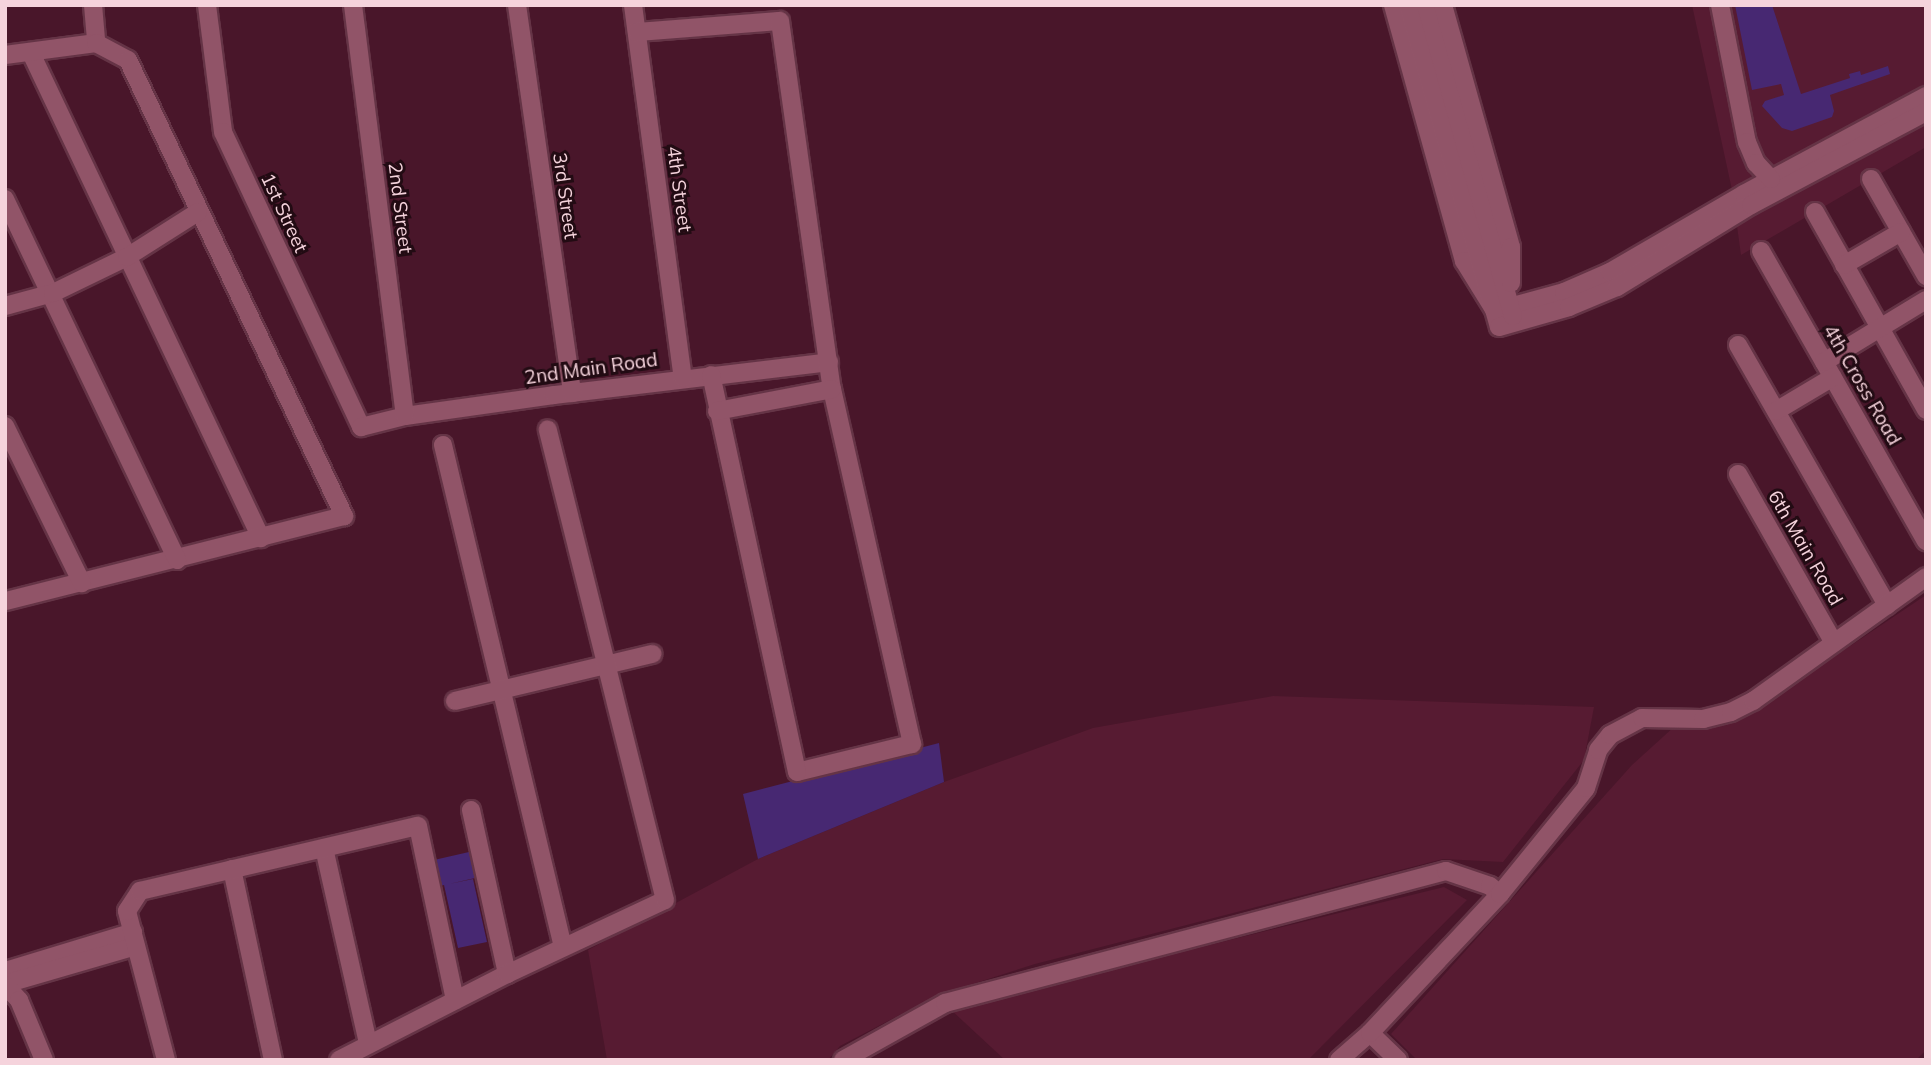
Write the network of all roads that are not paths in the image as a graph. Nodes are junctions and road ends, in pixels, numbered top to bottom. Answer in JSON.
{"nodes":[{"id":1,"x":93,"y":5,"type":"edge"},
{"id":2,"x":207,"y":5,"type":"edge"},
{"id":3,"x":354,"y":5,"type":"edge"},
{"id":4,"x":517,"y":5,"type":"edge"},
{"id":5,"x":633,"y":5,"type":"edge"},
{"id":6,"x":1392,"y":5,"type":"edge"},
{"id":7,"x":1409,"y":5,"type":"edge"},
{"id":8,"x":1426,"y":5,"type":"edge"},
{"id":9,"x":1443,"y":5,"type":"edge"},
{"id":10,"x":1720,"y":5,"type":"edge"},
{"id":11,"x":637,"y":32,"type":"junction"},
{"id":12,"x":96,"y":43,"type":"junction"},
{"id":13,"x":31,"y":53,"type":"junction"},
{"id":14,"x":5,"y":55,"type":"edge"},
{"id":15,"x":1926,"y":96,"type":"edge"},
{"id":16,"x":1926,"y":112,"type":"edge"},
{"id":17,"x":1871,"y":178,"type":"dead end"},
{"id":18,"x":1771,"y":179,"type":"junction"},
{"id":19,"x":5,"y":200,"type":"edge"},
{"id":20,"x":198,"y":212,"type":"junction"},
{"id":21,"x":1815,"y":212,"type":"dead end"},
{"id":22,"x":1901,"y":232,"type":"junction"},
{"id":23,"x":1485,"y":246,"type":"junction"},
{"id":24,"x":1761,"y":251,"type":"dead end"},
{"id":25,"x":127,"y":257,"type":"junction"},
{"id":26,"x":1844,"y":265,"type":"junction"},
{"id":27,"x":1926,"y":276,"type":"edge"},
{"id":28,"x":52,"y":293,"type":"junction"},
{"id":29,"x":1926,"y":300,"type":"edge"},
{"id":30,"x":5,"y":306,"type":"edge"},
{"id":31,"x":1507,"y":314,"type":"junction"},
{"id":32,"x":1880,"y":328,"type":"junction"},
{"id":33,"x":1738,"y":345,"type":"dead end"},
{"id":34,"x":829,"y":362,"type":"junction"},
{"id":35,"x":1828,"y":370,"type":"junction"},
{"id":36,"x":711,"y":375,"type":"junction"},
{"id":37,"x":683,"y":378,"type":"junction"},
{"id":38,"x":832,"y":389,"type":"junction"},
{"id":39,"x":572,"y":393,"type":"junction"},
{"id":40,"x":1926,"y":410,"type":"edge"},
{"id":41,"x":718,"y":411,"type":"junction"},
{"id":42,"x":1776,"y":411,"type":"junction"},
{"id":43,"x":405,"y":416,"type":"junction"},
{"id":44,"x":5,"y":426,"type":"edge"},
{"id":45,"x":361,"y":427,"type":"joint"},
{"id":46,"x":548,"y":429,"type":"dead end"},
{"id":47,"x":443,"y":445,"type":"dead end"},
{"id":48,"x":1738,"y":474,"type":"dead end"},
{"id":49,"x":261,"y":538,"type":"junction"},
{"id":50,"x":1926,"y":541,"type":"edge"},
{"id":51,"x":177,"y":560,"type":"junction"},
{"id":52,"x":1926,"y":577,"type":"edge"},
{"id":53,"x":82,"y":583,"type":"junction"},
{"id":54,"x":5,"y":601,"type":"edge"},
{"id":55,"x":1887,"y":605,"type":"junction"},
{"id":56,"x":1834,"y":643,"type":"junction"},
{"id":57,"x":652,"y":654,"type":"dead end"},
{"id":58,"x":606,"y":665,"type":"junction"},
{"id":59,"x":502,"y":690,"type":"junction"},
{"id":60,"x":455,"y":701,"type":"dead end"},
{"id":61,"x":471,"y":810,"type":"dead end"},
{"id":62,"x":324,"y":848,"type":"junction"},
{"id":63,"x":232,"y":869,"type":"junction"},
{"id":64,"x":1500,"y":894,"type":"junction"},
{"id":65,"x":134,"y":939,"type":"junction"},
{"id":66,"x":563,"y":947,"type":"junction"},
{"id":67,"x":86,"y":954,"type":"junction"},
{"id":68,"x":5,"y":971,"type":"edge"},
{"id":69,"x":507,"y":974,"type":"junction"},
{"id":70,"x":5,"y":984,"type":"edge"},
{"id":71,"x":455,"y":1000,"type":"junction"},
{"id":72,"x":1370,"y":1033,"type":"junction"},
{"id":73,"x":368,"y":1044,"type":"junction"},
{"id":74,"x":44,"y":1060,"type":"edge"},
{"id":75,"x":166,"y":1060,"type":"edge"},
{"id":76,"x":273,"y":1060,"type":"edge"},
{"id":77,"x":338,"y":1060,"type":"edge"},
{"id":78,"x":843,"y":1060,"type":"edge"},
{"id":79,"x":1339,"y":1060,"type":"edge"},
{"id":80,"x":1398,"y":1060,"type":"edge"}],
"edges":[{"from":1,"to":12,"type":"street"},
{"from":2,"to":45,"type":"street","name":"1st Street"},
{"from":3,"to":43,"type":"street","name":"2nd Street"},
{"from":4,"to":39,"type":"street","name":"3rd Street"},
{"from":5,"to":11,"type":"street","name":"4th Street"},
{"from":6,"to":31,"type":"street"},
{"from":7,"to":23,"type":"street"},
{"from":8,"to":23,"type":"street"},
{"from":9,"to":31,"type":"street"},
{"from":10,"to":18,"type":"street"},
{"from":11,"to":34,"type":"street"},
{"from":11,"to":37,"type":"street","name":"4th Street"},
{"from":12,"to":13,"type":"street"},
{"from":12,"to":20,"type":"street"},
{"from":13,"to":14,"type":"street"},
{"from":13,"to":25,"type":"street"},
{"from":15,"to":18,"type":"street"},
{"from":16,"to":31,"type":"street"},
{"from":17,"to":22,"type":"street"},
{"from":18,"to":31,"type":"street"},
{"from":19,"to":28,"type":"street"},
{"from":20,"to":25,"type":"street"},
{"from":20,"to":49,"type":"street"},
{"from":21,"to":26,"type":"street"},
{"from":22,"to":26,"type":"street"},
{"from":22,"to":27,"type":"street"},
{"from":23,"to":31,"type":"street"},
{"from":24,"to":35,"type":"street","name":"4th Cross Road"},
{"from":25,"to":28,"type":"street"},
{"from":25,"to":49,"type":"street"},
{"from":26,"to":32,"type":"street"},
{"from":28,"to":30,"type":"street"},
{"from":28,"to":51,"type":"street"},
{"from":29,"to":32,"type":"street"},
{"from":32,"to":35,"type":"street"},
{"from":32,"to":40,"type":"street"},
{"from":33,"to":42,"type":"street"},
{"from":34,"to":36,"type":"street","name":"2nd Main Road"},
{"from":34,"to":38,"type":"street"},
{"from":35,"to":42,"type":"street"},
{"from":35,"to":50,"type":"street","name":"4th Cross Road"},
{"from":36,"to":37,"type":"street","name":"2nd Main Road"},
{"from":36,"to":41,"type":"street"},
{"from":37,"to":39,"type":"street","name":"2nd Main Road"},
{"from":38,"to":41,"type":"street"},
{"from":38,"to":41,"type":"street"},
{"from":39,"to":43,"type":"street","name":"2nd Main Road"},
{"from":42,"to":55,"type":"street"},
{"from":43,"to":45,"type":"street","name":"2nd Main Road"},
{"from":44,"to":53,"type":"street"},
{"from":46,"to":58,"type":"street"},
{"from":47,"to":59,"type":"street"},
{"from":48,"to":56,"type":"street","name":"6th Main Road"},
{"from":49,"to":51,"type":"street"},
{"from":51,"to":53,"type":"street"},
{"from":52,"to":55,"type":"street"},
{"from":53,"to":54,"type":"street"},
{"from":55,"to":56,"type":"street"},
{"from":56,"to":64,"type":"street"},
{"from":57,"to":58,"type":"street"},
{"from":58,"to":59,"type":"street"},
{"from":58,"to":66,"type":"street"},
{"from":59,"to":60,"type":"street"},
{"from":59,"to":66,"type":"street"},
{"from":61,"to":69,"type":"street"},
{"from":62,"to":63,"type":"street"},
{"from":62,"to":71,"type":"street"},
{"from":62,"to":73,"type":"street"},
{"from":63,"to":65,"type":"street"},
{"from":63,"to":76,"type":"street"},
{"from":64,"to":72,"type":"street"},
{"from":64,"to":78,"type":"street"},
{"from":65,"to":67,"type":"street"},
{"from":65,"to":75,"type":"street"},
{"from":66,"to":69,"type":"street"},
{"from":67,"to":68,"type":"street"},
{"from":67,"to":70,"type":"street"},
{"from":69,"to":71,"type":"street"},
{"from":70,"to":74,"type":"street"},
{"from":71,"to":73,"type":"street"},
{"from":72,"to":79,"type":"street"},
{"from":72,"to":80,"type":"street"},
{"from":73,"to":77,"type":"street"}]}
